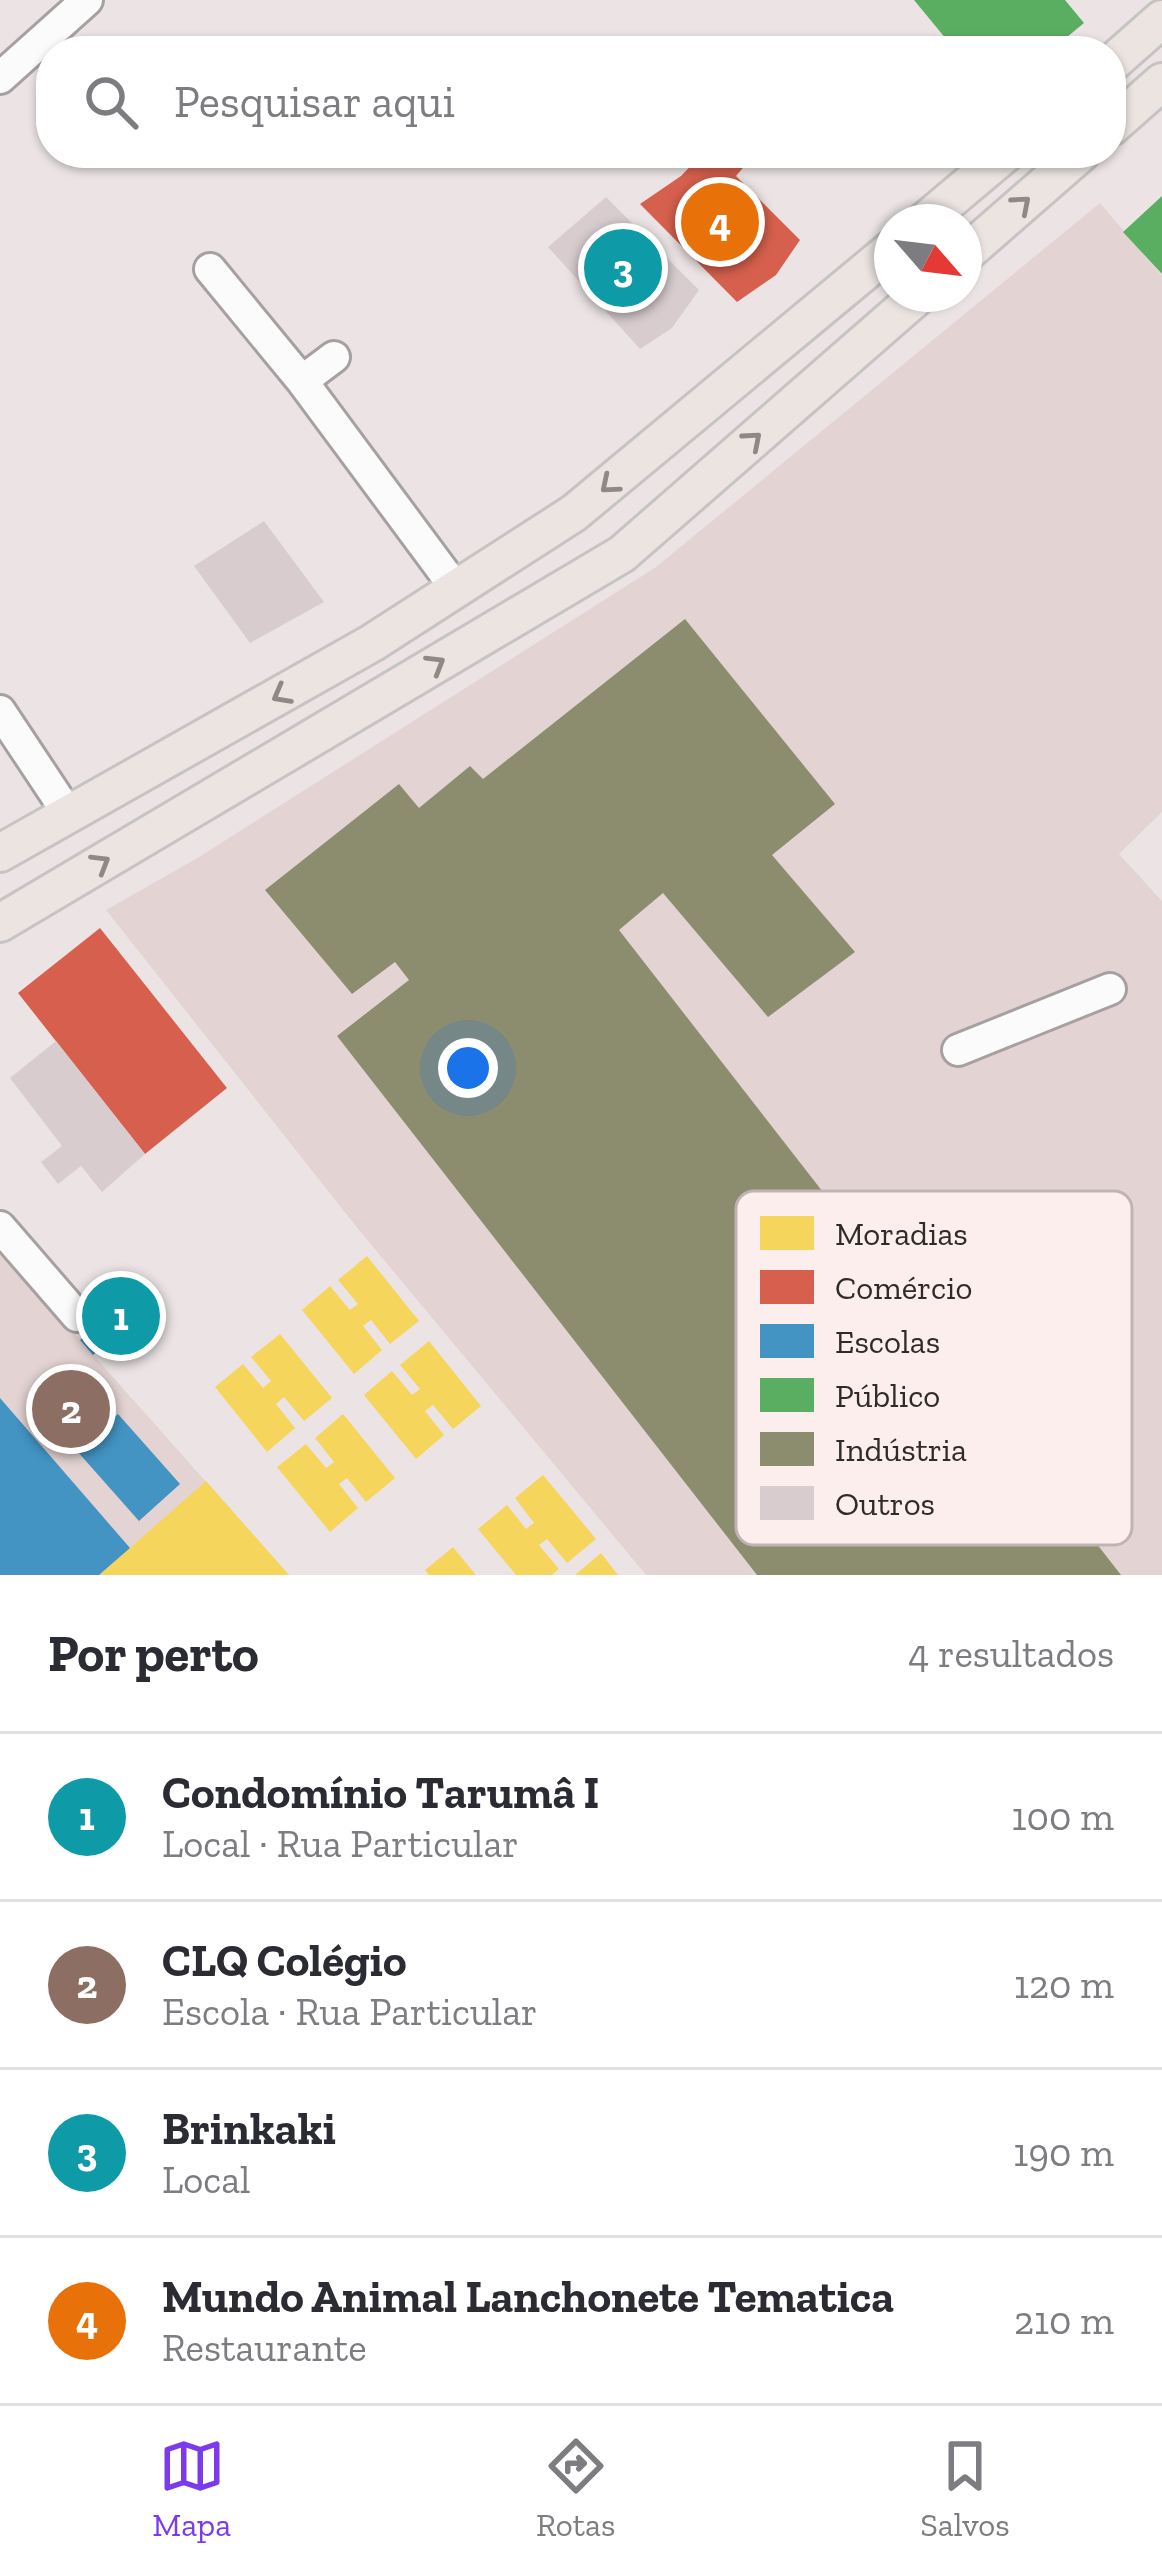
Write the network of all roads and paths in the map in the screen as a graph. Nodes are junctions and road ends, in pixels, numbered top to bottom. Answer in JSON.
{"nodes":[{"id":1,"x":87,"y":0,"type":"edge"},
{"id":2,"x":1162,"y":19,"type":"edge"},
{"id":3,"x":47,"y":36,"type":"edge"},
{"id":4,"x":36,"y":46,"type":"edge"},
{"id":5,"x":1126,"y":51,"type":"edge"},
{"id":6,"x":0,"y":78,"type":"edge"},
{"id":7,"x":1162,"y":82,"type":"edge"},
{"id":8,"x":1126,"y":114,"type":"edge"},
{"id":9,"x":988,"y":168,"type":"edge"},
{"id":10,"x":1064,"y":168,"type":"edge"},
{"id":11,"x":945,"y":204,"type":"edge"},
{"id":12,"x":982,"y":239,"type":"edge"},
{"id":13,"x":874,"y":264,"type":"edge"},
{"id":14,"x":211,"y":269,"type":"dead end"},
{"id":15,"x":899,"y":312,"type":"edge"},
{"id":16,"x":334,"y":357,"type":"dead end"},
{"id":17,"x":302,"y":381,"type":"junction"},
{"id":18,"x":457,"y":590,"type":"junction"},
{"id":19,"x":335,"y":664,"type":"junction"},
{"id":20,"x":0,"y":711,"type":"edge"},
{"id":21,"x":250,"y":774,"type":"junction"},
{"id":22,"x":69,"y":814,"type":"junction"},
{"id":23,"x":0,"y":853,"type":"edge"},
{"id":24,"x":0,"y":923,"type":"edge"},
{"id":25,"x":1111,"y":989,"type":"dead end"},
{"id":26,"x":958,"y":1050,"type":"dead end"},
{"id":27,"x":0,"y":1227,"type":"edge"},
{"id":28,"x":77,"y":1316,"type":"dead end"}],
"edges":[{"from":1,"to":3,"type":"street"},
{"from":2,"to":5,"type":"main road"},
{"from":4,"to":6,"type":"street"},
{"from":7,"to":8,"type":"main road"},
{"from":9,"to":11,"type":"main road"},
{"from":12,"to":10,"type":"main road","one_way":true},
{"from":13,"to":18,"type":"main road","one_way":true},
{"from":14,"to":17,"type":"street"},
{"from":21,"to":15,"type":"main road","one_way":true},
{"from":16,"to":17,"type":"street"},
{"from":17,"to":18,"type":"street"},
{"from":18,"to":19,"type":"main road"},
{"from":19,"to":21,"type":"main road"},
{"from":19,"to":22,"type":"main road","one_way":true},
{"from":20,"to":22,"type":"street"},
{"from":24,"to":21,"type":"main road","one_way":true},
{"from":22,"to":23,"type":"main road"},
{"from":25,"to":26,"type":"street"},
{"from":27,"to":28,"type":"street"}]}
